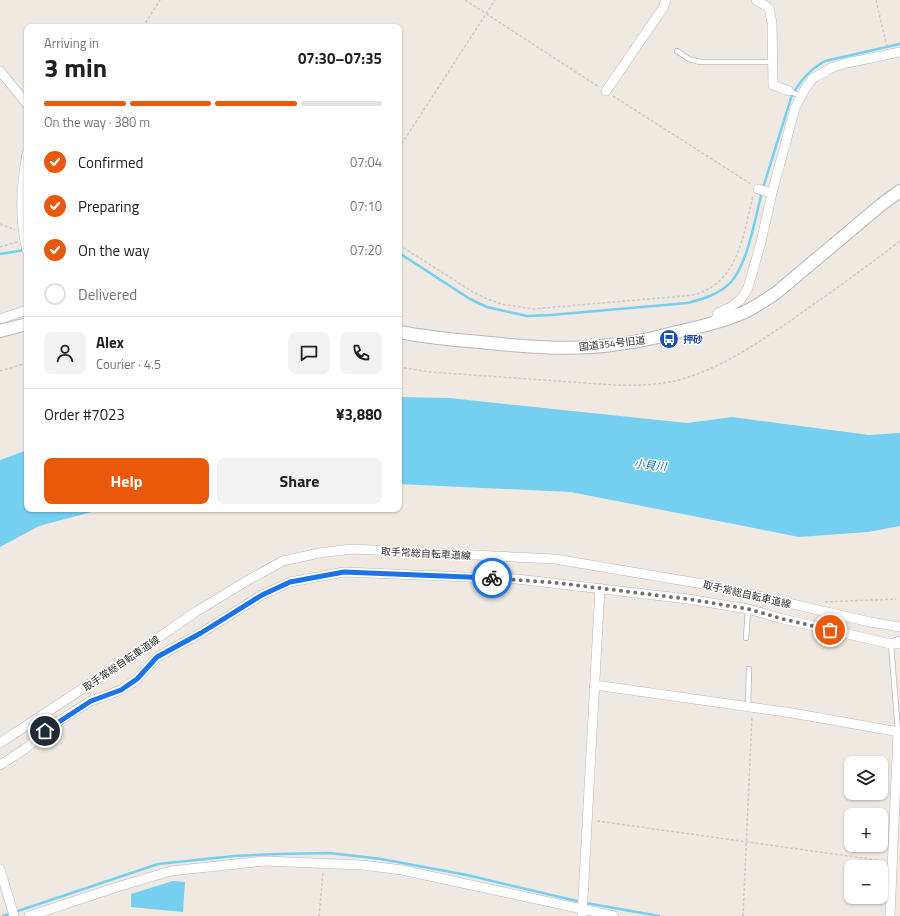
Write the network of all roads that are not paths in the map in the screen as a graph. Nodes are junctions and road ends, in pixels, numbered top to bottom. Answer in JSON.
{"nodes":[{"id":1,"x":666,"y":0,"type":"edge"},
{"id":2,"x":756,"y":0,"type":"edge"},
{"id":3,"x":677,"y":50,"type":"dead end"},
{"id":4,"x":900,"y":52,"type":"edge"},
{"id":5,"x":772,"y":62,"type":"junction"},
{"id":6,"x":0,"y":71,"type":"edge"},
{"id":7,"x":606,"y":91,"type":"road end"},
{"id":8,"x":795,"y":94,"type":"junction"},
{"id":9,"x":24,"y":100,"type":"edge"},
{"id":10,"x":24,"y":172,"type":"edge"},
{"id":11,"x":900,"y":191,"type":"edge"},
{"id":12,"x":24,"y":230,"type":"edge"},
{"id":13,"x":24,"y":311,"type":"edge"},
{"id":14,"x":0,"y":319,"type":"edge"},
{"id":15,"x":715,"y":323,"type":"junction"},
{"id":16,"x":24,"y":325,"type":"edge"},
{"id":17,"x":0,"y":332,"type":"edge"},
{"id":18,"x":402,"y":333,"type":"edge"},
{"id":19,"x":600,"y":588,"type":"junction"},
{"id":20,"x":748,"y":609,"type":"junction"},
{"id":21,"x":900,"y":627,"type":"edge"},
{"id":22,"x":746,"y":638,"type":"dead end"},
{"id":23,"x":900,"y":639,"type":"edge"},
{"id":24,"x":896,"y":644,"type":"edge"},
{"id":25,"x":749,"y":669,"type":"dead end"},
{"id":26,"x":595,"y":685,"type":"junction"},
{"id":27,"x":750,"y":707,"type":"junction"},
{"id":28,"x":899,"y":732,"type":"edge"},
{"id":29,"x":0,"y":743,"type":"edge"},
{"id":30,"x":0,"y":765,"type":"edge"},
{"id":31,"x":896,"y":864,"type":"edge"},
{"id":32,"x":0,"y":869,"type":"edge"},
{"id":33,"x":582,"y":913,"type":"edge"},
{"id":34,"x":14,"y":916,"type":"edge"},
{"id":35,"x":29,"y":916,"type":"edge"},
{"id":36,"x":614,"y":916,"type":"edge"},
{"id":37,"x":890,"y":916,"type":"edge"}],
"edges":[{"from":1,"to":7,"type":"street"},
{"from":2,"to":5,"type":"street"},
{"from":3,"to":5,"type":"lane"},
{"from":4,"to":8,"type":"street"},
{"from":5,"to":8,"type":"street"},
{"from":6,"to":9,"type":"street"},
{"from":8,"to":15,"type":"street"},
{"from":10,"to":12,"type":"street"},
{"from":11,"to":15,"type":"street","name":"国道354号旧道"},
{"from":13,"to":14,"type":"street"},
{"from":15,"to":18,"type":"street","name":"国道354号旧道"},
{"from":16,"to":17,"type":"street"},
{"from":19,"to":20,"type":"street"},
{"from":19,"to":26,"type":"street"},
{"from":19,"to":30,"type":"street"},
{"from":20,"to":22,"type":"lane"},
{"from":20,"to":24,"type":"street"},
{"from":21,"to":29,"type":"street","name":"取手常総自転車道線"},
{"from":23,"to":24,"type":"lane"},
{"from":24,"to":28,"type":"lane"},
{"from":25,"to":27,"type":"lane"},
{"from":26,"to":27,"type":"street"},
{"from":26,"to":33,"type":"street"},
{"from":27,"to":28,"type":"street"},
{"from":28,"to":31,"type":"street"},
{"from":31,"to":37,"type":"street"},
{"from":32,"to":34,"type":"street"},
{"from":33,"to":35,"type":"street"},
{"from":33,"to":36,"type":"street"}]}
